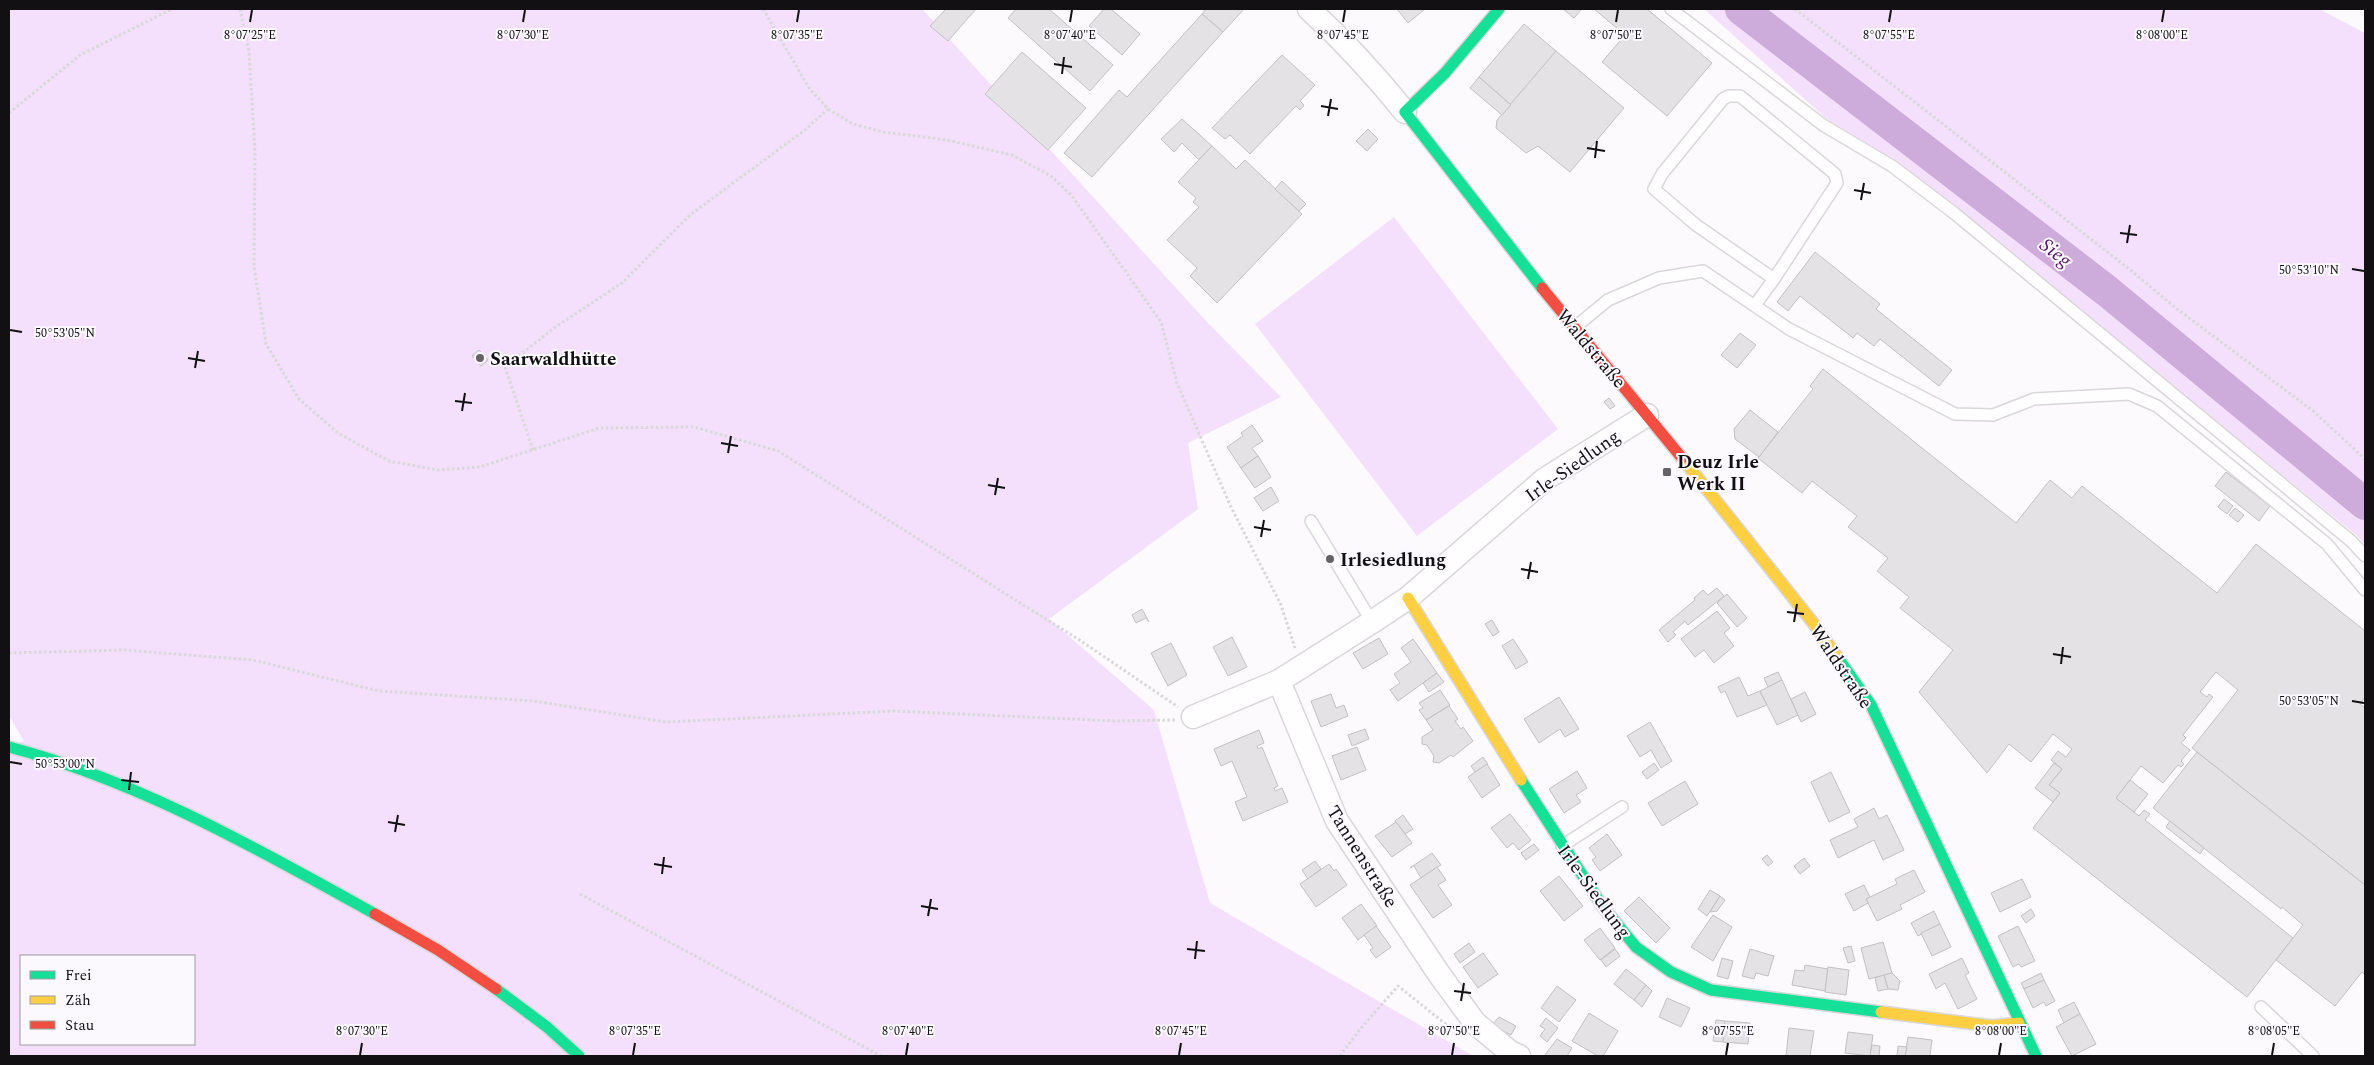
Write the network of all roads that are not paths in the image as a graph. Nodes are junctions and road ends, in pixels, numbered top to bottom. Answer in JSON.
{"nodes":[{"id":1,"x":1309,"y":9,"type":"edge"},
{"id":2,"x":1499,"y":9,"type":"edge"},
{"id":3,"x":1671,"y":9,"type":"edge"},
{"id":4,"x":1405,"y":112,"type":"junction"},
{"id":5,"x":1774,"y":280,"type":"junction"},
{"id":6,"x":1755,"y":305,"type":"junction"},
{"id":7,"x":1574,"y":328,"type":"junction"},
{"id":8,"x":1647,"y":415,"type":"junction"},
{"id":9,"x":1311,"y":521,"type":"dead end"},
{"id":10,"x":2365,"y":556,"type":"edge"},
{"id":11,"x":2365,"y":590,"type":"edge"},
{"id":12,"x":1408,"y":598,"type":"junction"},
{"id":13,"x":1372,"y":622,"type":"junction"},
{"id":14,"x":1279,"y":682,"type":"junction"},
{"id":15,"x":1193,"y":717,"type":"road end"},
{"id":16,"x":9,"y":738,"type":"edge"},
{"id":17,"x":9,"y":746,"type":"edge"},
{"id":18,"x":28,"y":751,"type":"junction"},
{"id":19,"x":1622,"y":807,"type":"dead end"},
{"id":20,"x":1562,"y":846,"type":"junction"},
{"id":21,"x":2261,"y":1007,"type":"dead end"},
{"id":22,"x":2019,"y":1023,"type":"junction"},
{"id":23,"x":579,"y":1056,"type":"edge"},
{"id":24,"x":1519,"y":1056,"type":"edge"},
{"id":25,"x":2036,"y":1056,"type":"edge"},
{"id":26,"x":2313,"y":1056,"type":"edge"}],
"edges":[{"from":1,"to":4,"type":"street","name":"Waldstraße"},
{"from":2,"to":4,"type":"street"},
{"from":3,"to":10,"type":"lane"},
{"from":4,"to":7,"type":"street","name":"Waldstraße"},
{"from":5,"to":5,"type":"lane"},
{"from":5,"to":6,"type":"lane"},
{"from":6,"to":7,"type":"lane"},
{"from":6,"to":11,"type":"lane"},
{"from":7,"to":8,"type":"street","name":"Waldstraße"},
{"from":8,"to":12,"type":"street","name":"Irle-Siedlung"},
{"from":8,"to":22,"type":"street","name":"Waldstraße"},
{"from":9,"to":13,"type":"lane"},
{"from":12,"to":13,"type":"street","name":"Irle-Siedlung"},
{"from":12,"to":20,"type":"street","name":"Irle-Siedlung"},
{"from":13,"to":14,"type":"street","name":"Irle-Siedlung"},
{"from":14,"to":15,"type":"street"},
{"from":14,"to":24,"type":"street","name":"Tannenstraße"},
{"from":16,"to":18,"type":"lane"},
{"from":17,"to":18,"type":"street"},
{"from":18,"to":23,"type":"street"},
{"from":19,"to":20,"type":"lane"},
{"from":20,"to":22,"type":"street","name":"Irle-Siedlung"},
{"from":21,"to":26,"type":"lane"},
{"from":22,"to":25,"type":"street","name":"Waldstraße"}]}
